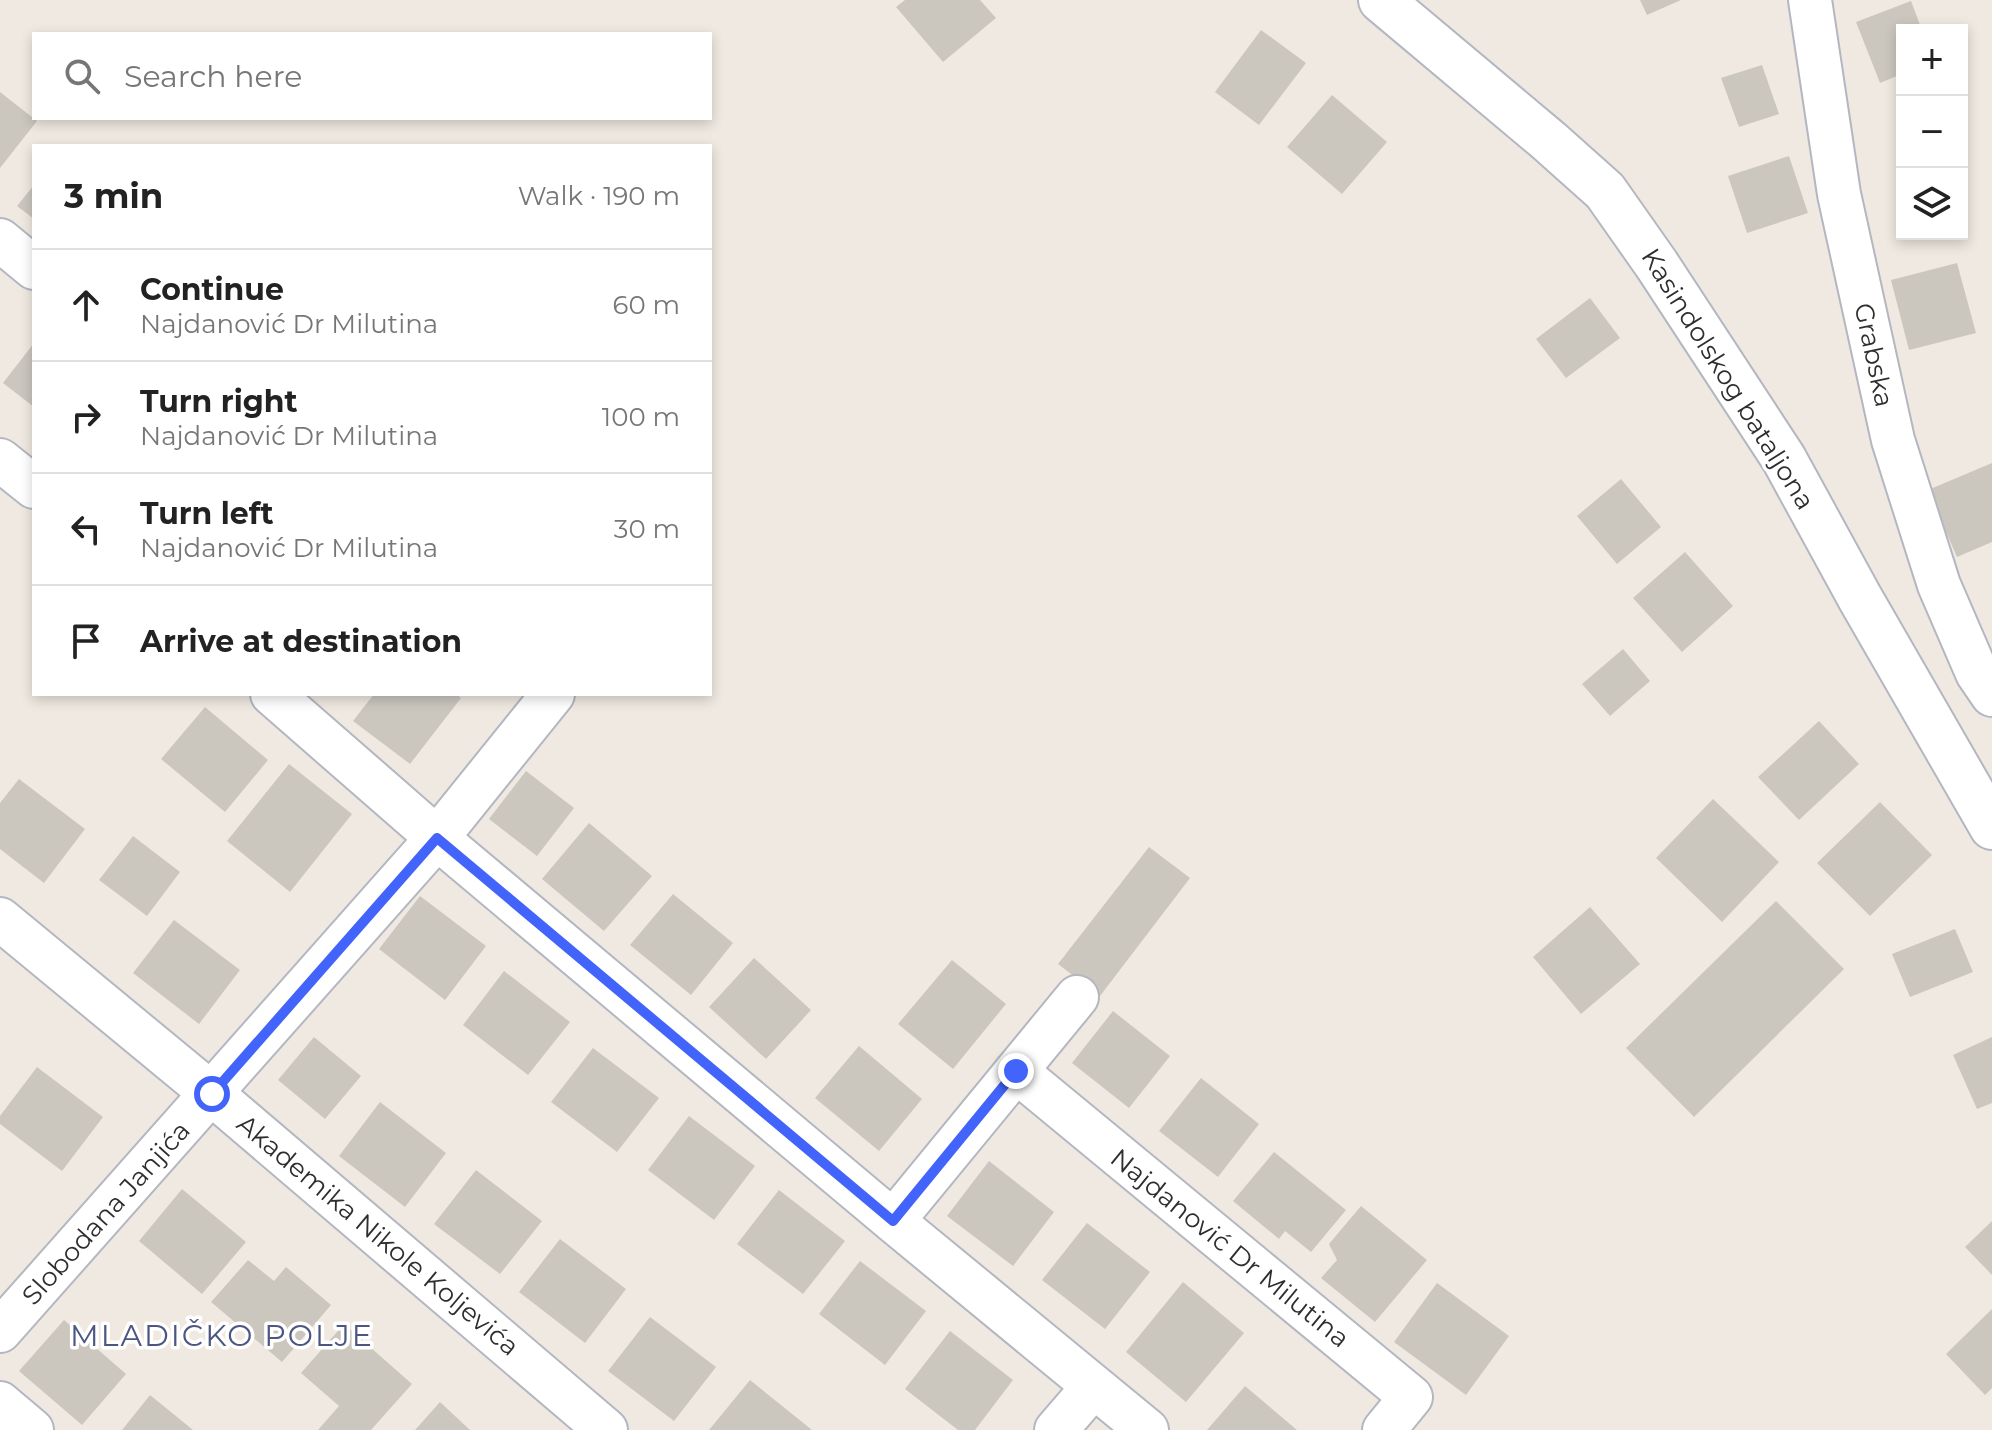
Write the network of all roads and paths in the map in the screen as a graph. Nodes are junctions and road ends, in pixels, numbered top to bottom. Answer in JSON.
{"nodes":[{"id":1,"x":1381,"y":0,"type":"edge"},
{"id":2,"x":1810,"y":0,"type":"edge"},
{"id":3,"x":0,"y":240,"type":"edge"},
{"id":4,"x":32,"y":266,"type":"edge"},
{"id":5,"x":0,"y":460,"type":"edge"},
{"id":6,"x":32,"y":485,"type":"edge"},
{"id":7,"x":1992,"y":695,"type":"edge"},
{"id":8,"x":274,"y":696,"type":"edge"},
{"id":9,"x":551,"y":696,"type":"edge"},
{"id":10,"x":1992,"y":827,"type":"edge"},
{"id":11,"x":437,"y":838,"type":"junction"},
{"id":12,"x":0,"y":919,"type":"edge"},
{"id":13,"x":1077,"y":997,"type":"dead end"},
{"id":14,"x":1016,"y":1071,"type":"junction"},
{"id":15,"x":212,"y":1094,"type":"junction"},
{"id":16,"x":893,"y":1221,"type":"junction"},
{"id":17,"x":0,"y":1331,"type":"edge"},
{"id":18,"x":1093,"y":1387,"type":"junction"},
{"id":19,"x":0,"y":1403,"type":"edge"},
{"id":20,"x":32,"y":1430,"type":"edge"},
{"id":21,"x":606,"y":1430,"type":"edge"},
{"id":22,"x":1056,"y":1430,"type":"edge"},
{"id":23,"x":1147,"y":1430,"type":"edge"},
{"id":24,"x":1384,"y":1430,"type":"edge"}],
"edges":[{"from":1,"to":10,"type":"street","name":"Kasindolskog bataljona"},
{"from":2,"to":7,"type":"street","name":"Grabska"},
{"from":3,"to":4,"type":"street"},
{"from":5,"to":6,"type":"street"},
{"from":8,"to":11,"type":"street"},
{"from":9,"to":11,"type":"street"},
{"from":11,"to":15,"type":"street"},
{"from":11,"to":16,"type":"street"},
{"from":12,"to":15,"type":"street","name":"Akademika Nikole Koljevića"},
{"from":13,"to":14,"type":"street"},
{"from":14,"to":16,"type":"street"},
{"from":14,"to":24,"type":"street","name":"Najdanović Dr Milutina"},
{"from":15,"to":17,"type":"street","name":"Slobodana Janjića"},
{"from":15,"to":21,"type":"street","name":"Akademika Nikole Koljevića"},
{"from":16,"to":18,"type":"street"},
{"from":18,"to":22,"type":"street"},
{"from":18,"to":23,"type":"street"},
{"from":19,"to":20,"type":"street"}]}
